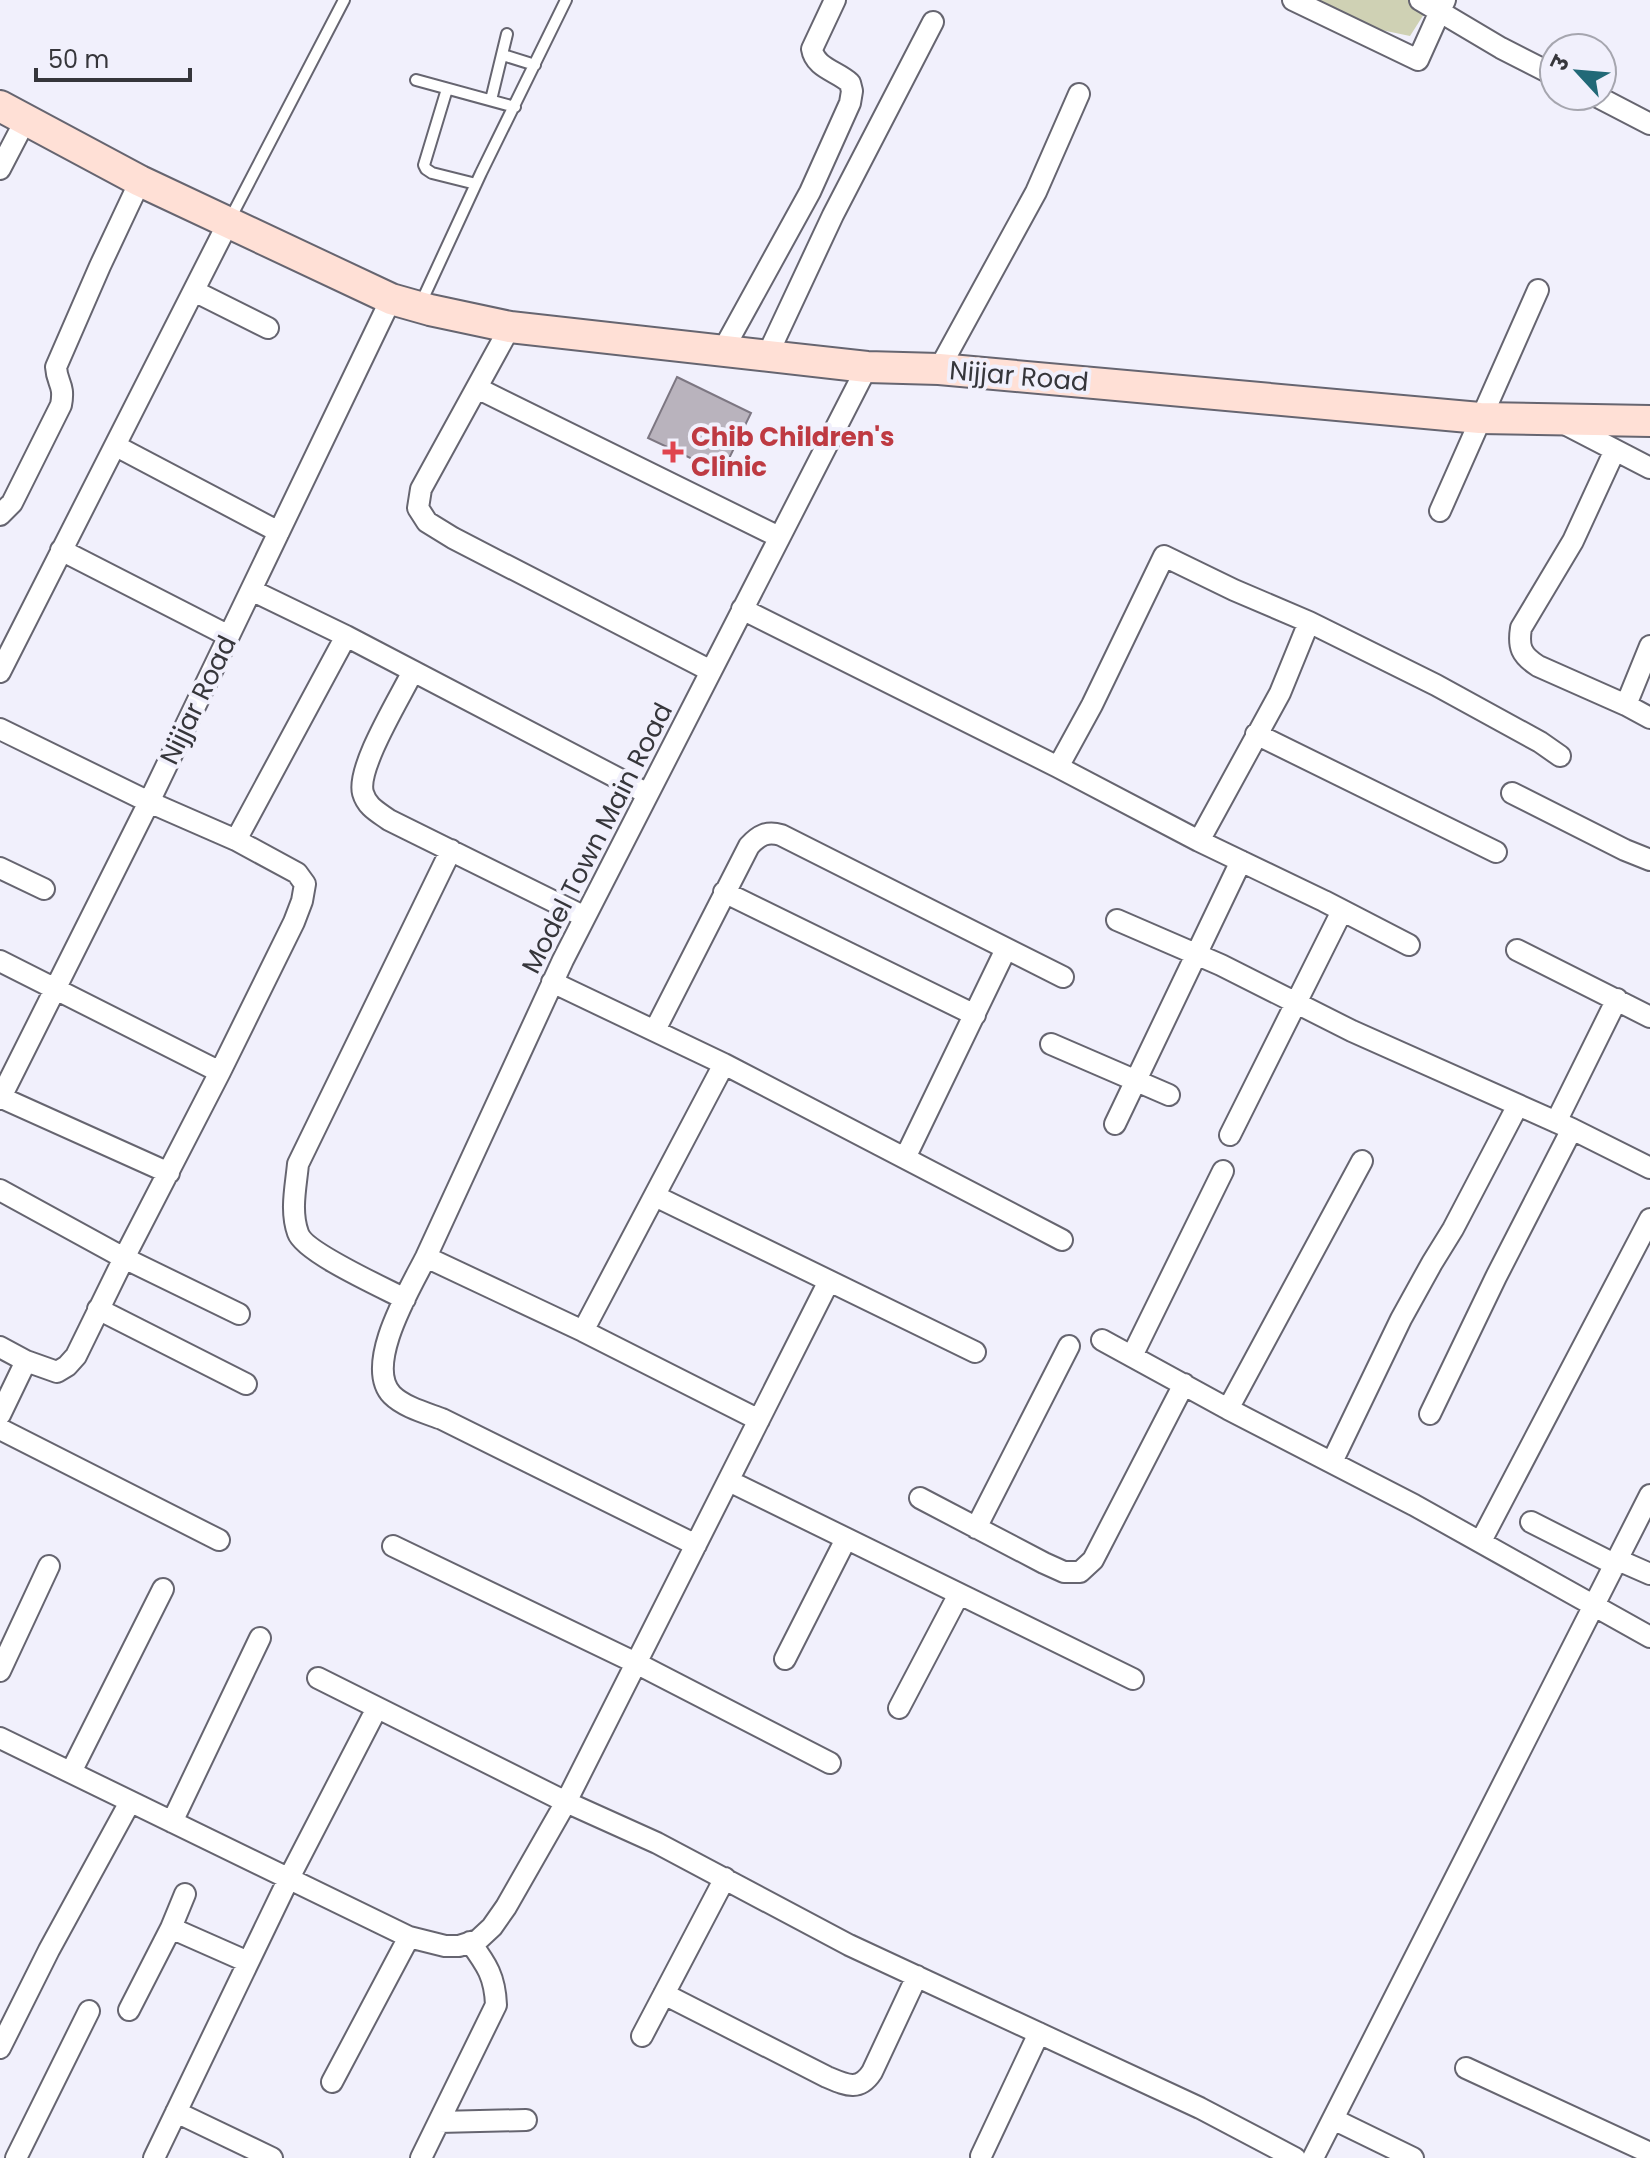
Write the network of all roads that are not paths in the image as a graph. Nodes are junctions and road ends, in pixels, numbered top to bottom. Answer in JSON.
{"nodes":[{"id":1,"x":344,"y":0,"type":"edge"},
{"id":2,"x":566,"y":0,"type":"edge"},
{"id":3,"x":835,"y":0,"type":"edge"},
{"id":4,"x":1293,"y":0,"type":"edge"},
{"id":5,"x":1420,"y":0,"type":"edge"},
{"id":6,"x":1442,"y":6,"type":"edge"},
{"id":7,"x":933,"y":22,"type":"dead end"},
{"id":8,"x":507,"y":34,"type":"dead end"},
{"id":9,"x":503,"y":55,"type":"junction"},
{"id":10,"x":535,"y":65,"type":"junction"},
{"id":11,"x":1538,"y":67,"type":"edge"},
{"id":12,"x":416,"y":80,"type":"dead end"},
{"id":13,"x":447,"y":89,"type":"junction"},
{"id":14,"x":1079,"y":94,"type":"dead end"},
{"id":15,"x":491,"y":100,"type":"junction"},
{"id":16,"x":515,"y":107,"type":"junction"},
{"id":17,"x":1618,"y":107,"type":"edge"},
{"id":18,"x":13,"y":113,"type":"edge"},
{"id":19,"x":1650,"y":124,"type":"edge"},
{"id":20,"x":0,"y":169,"type":"edge"},
{"id":21,"x":140,"y":181,"type":"junction"},
{"id":22,"x":476,"y":184,"type":"junction"},
{"id":23,"x":228,"y":223,"type":"junction"},
{"id":24,"x":1538,"y":290,"type":"dead end"},
{"id":25,"x":194,"y":291,"type":"junction"},
{"id":26,"x":405,"y":303,"type":"junction"},
{"id":27,"x":510,"y":327,"type":"junction"},
{"id":28,"x":268,"y":328,"type":"dead end"},
{"id":29,"x":723,"y":350,"type":"junction"},
{"id":30,"x":767,"y":356,"type":"junction"},
{"id":31,"x":867,"y":367,"type":"junction"},
{"id":32,"x":939,"y":369,"type":"junction"},
{"id":33,"x":477,"y":388,"type":"junction"},
{"id":34,"x":1480,"y":418,"type":"junction"},
{"id":35,"x":1558,"y":421,"type":"junction"},
{"id":36,"x":1650,"y":421,"type":"edge"},
{"id":37,"x":116,"y":446,"type":"junction"},
{"id":38,"x":1615,"y":450,"type":"junction"},
{"id":39,"x":1650,"y":468,"type":"edge"},
{"id":40,"x":1440,"y":511,"type":"dead end"},
{"id":41,"x":0,"y":515,"type":"edge"},
{"id":42,"x":279,"y":532,"type":"junction"},
{"id":43,"x":779,"y":537,"type":"junction"},
{"id":44,"x":61,"y":550,"type":"junction"},
{"id":45,"x":251,"y":590,"type":"junction"},
{"id":46,"x":742,"y":609,"type":"junction"},
{"id":47,"x":1309,"y":622,"type":"junction"},
{"id":48,"x":229,"y":636,"type":"junction"},
{"id":49,"x":346,"y":636,"type":"junction"},
{"id":50,"x":1650,"y":646,"type":"edge"},
{"id":51,"x":413,"y":671,"type":"junction"},
{"id":52,"x":711,"y":671,"type":"junction"},
{"id":53,"x":0,"y":672,"type":"edge"},
{"id":54,"x":1626,"y":705,"type":"junction"},
{"id":55,"x":1650,"y":718,"type":"edge"},
{"id":56,"x":0,"y":729,"type":"edge"},
{"id":57,"x":1256,"y":734,"type":"junction"},
{"id":58,"x":1560,"y":756,"type":"dead end"},
{"id":59,"x":1058,"y":767,"type":"junction"},
{"id":60,"x":1512,"y":793,"type":"dead end"},
{"id":61,"x":648,"y":794,"type":"junction"},
{"id":62,"x":149,"y":802,"type":"junction"},
{"id":63,"x":236,"y":840,"type":"junction"},
{"id":64,"x":1199,"y":841,"type":"junction"},
{"id":65,"x":451,"y":850,"type":"junction"},
{"id":66,"x":1496,"y":852,"type":"dead end"},
{"id":67,"x":1650,"y":860,"type":"edge"},
{"id":68,"x":1241,"y":861,"type":"junction"},
{"id":69,"x":0,"y":868,"type":"edge"},
{"id":70,"x":44,"y":889,"type":"dead end"},
{"id":71,"x":724,"y":892,"type":"junction"},
{"id":72,"x":1342,"y":911,"type":"junction"},
{"id":73,"x":585,"y":917,"type":"junction"},
{"id":74,"x":1117,"y":920,"type":"dead end"},
{"id":75,"x":1409,"y":945,"type":"dead end"},
{"id":76,"x":1006,"y":949,"type":"junction"},
{"id":77,"x":1517,"y":950,"type":"dead end"},
{"id":78,"x":1197,"y":955,"type":"junction"},
{"id":79,"x":0,"y":961,"type":"edge"},
{"id":80,"x":1063,"y":977,"type":"dead end"},
{"id":81,"x":552,"y":982,"type":"junction"},
{"id":82,"x":55,"y":988,"type":"junction"},
{"id":83,"x":1617,"y":999,"type":"junction"},
{"id":84,"x":1295,"y":1003,"type":"junction"},
{"id":85,"x":975,"y":1015,"type":"junction"},
{"id":86,"x":1650,"y":1017,"type":"edge"},
{"id":87,"x":655,"y":1030,"type":"junction"},
{"id":88,"x":1051,"y":1044,"type":"dead end"},
{"id":89,"x":724,"y":1064,"type":"junction"},
{"id":90,"x":220,"y":1072,"type":"junction"},
{"id":91,"x":1136,"y":1081,"type":"junction"},
{"id":92,"x":1169,"y":1095,"type":"dead end"},
{"id":93,"x":0,"y":1098,"type":"edge"},
{"id":94,"x":1518,"y":1105,"type":"junction"},
{"id":95,"x":1115,"y":1124,"type":"dead end"},
{"id":96,"x":1564,"y":1126,"type":"junction"},
{"id":97,"x":1230,"y":1135,"type":"dead end"},
{"id":98,"x":905,"y":1158,"type":"junction"},
{"id":99,"x":1362,"y":1161,"type":"dead end"},
{"id":100,"x":1650,"y":1168,"type":"edge"},
{"id":101,"x":1223,"y":1171,"type":"dead end"},
{"id":102,"x":169,"y":1173,"type":"junction"},
{"id":103,"x":0,"y":1190,"type":"edge"},
{"id":104,"x":655,"y":1196,"type":"junction"},
{"id":105,"x":1650,"y":1219,"type":"edge"},
{"id":106,"x":1062,"y":1240,"type":"dead end"},
{"id":107,"x":426,"y":1257,"type":"junction"},
{"id":108,"x":124,"y":1258,"type":"junction"},
{"id":109,"x":829,"y":1281,"type":"junction"},
{"id":110,"x":405,"y":1299,"type":"junction"},
{"id":111,"x":98,"y":1309,"type":"junction"},
{"id":112,"x":239,"y":1314,"type":"dead end"},
{"id":113,"x":583,"y":1331,"type":"junction"},
{"id":114,"x":1102,"y":1340,"type":"dead end"},
{"id":115,"x":1069,"y":1346,"type":"dead end"},
{"id":116,"x":0,"y":1347,"type":"edge"},
{"id":117,"x":975,"y":1352,"type":"dead end"},
{"id":118,"x":1132,"y":1356,"type":"junction"},
{"id":119,"x":26,"y":1361,"type":"junction"},
{"id":120,"x":246,"y":1384,"type":"dead end"},
{"id":121,"x":1184,"y":1384,"type":"junction"},
{"id":122,"x":1228,"y":1409,"type":"junction"},
{"id":123,"x":1430,"y":1414,"type":"dead end"},
{"id":124,"x":0,"y":1415,"type":"edge"},
{"id":125,"x":759,"y":1420,"type":"junction"},
{"id":126,"x":0,"y":1429,"type":"edge"},
{"id":127,"x":1332,"y":1462,"type":"junction"},
{"id":128,"x":729,"y":1481,"type":"junction"},
{"id":129,"x":1650,"y":1495,"type":"edge"},
{"id":130,"x":920,"y":1498,"type":"dead end"},
{"id":131,"x":1531,"y":1522,"type":"dead end"},
{"id":132,"x":976,"y":1528,"type":"junction"},
{"id":133,"x":846,"y":1539,"type":"junction"},
{"id":134,"x":219,"y":1540,"type":"dead end"},
{"id":135,"x":1481,"y":1541,"type":"junction"},
{"id":136,"x":696,"y":1545,"type":"junction"},
{"id":137,"x":393,"y":1546,"type":"dead end"},
{"id":138,"x":1617,"y":1562,"type":"junction"},
{"id":139,"x":49,"y":1566,"type":"dead end"},
{"id":140,"x":1650,"y":1574,"type":"edge"},
{"id":141,"x":163,"y":1589,"type":"dead end"},
{"id":142,"x":959,"y":1594,"type":"junction"},
{"id":143,"x":1594,"y":1606,"type":"junction"},
{"id":144,"x":1650,"y":1637,"type":"edge"},
{"id":145,"x":260,"y":1638,"type":"dead end"},
{"id":146,"x":785,"y":1659,"type":"dead end"},
{"id":147,"x":636,"y":1663,"type":"junction"},
{"id":148,"x":0,"y":1671,"type":"edge"},
{"id":149,"x":318,"y":1678,"type":"dead end"},
{"id":150,"x":1133,"y":1679,"type":"dead end"},
{"id":151,"x":377,"y":1708,"type":"junction"},
{"id":152,"x":899,"y":1708,"type":"dead end"},
{"id":153,"x":0,"y":1738,"type":"edge"},
{"id":154,"x":830,"y":1763,"type":"dead end"},
{"id":155,"x":71,"y":1772,"type":"junction"},
{"id":156,"x":130,"y":1802,"type":"junction"},
{"id":157,"x":566,"y":1802,"type":"junction"},
{"id":158,"x":172,"y":1822,"type":"junction"},
{"id":159,"x":289,"y":1878,"type":"junction"},
{"id":160,"x":725,"y":1878,"type":"junction"},
{"id":161,"x":185,"y":1894,"type":"dead end"},
{"id":162,"x":171,"y":1928,"type":"junction"},
{"id":163,"x":409,"y":1937,"type":"junction"},
{"id":164,"x":470,"y":1942,"type":"junction"},
{"id":165,"x":248,"y":1962,"type":"junction"},
{"id":166,"x":917,"y":1976,"type":"junction"},
{"id":167,"x":664,"y":1994,"type":"junction"},
{"id":168,"x":129,"y":2010,"type":"dead end"},
{"id":169,"x":89,"y":2011,"type":"dead end"},
{"id":170,"x":1039,"y":2033,"type":"junction"},
{"id":171,"x":642,"y":2036,"type":"dead end"},
{"id":172,"x":0,"y":2048,"type":"edge"},
{"id":173,"x":1466,"y":2068,"type":"dead end"},
{"id":174,"x":332,"y":2082,"type":"dead end"},
{"id":175,"x":176,"y":2112,"type":"junction"},
{"id":176,"x":1333,"y":2119,"type":"junction"},
{"id":177,"x":526,"y":2120,"type":"dead end"},
{"id":178,"x":439,"y":2122,"type":"junction"},
{"id":179,"x":1650,"y":2153,"type":"edge"},
{"id":180,"x":981,"y":2156,"type":"edge"},
{"id":181,"x":16,"y":2158,"type":"edge"},
{"id":182,"x":154,"y":2158,"type":"edge"},
{"id":183,"x":272,"y":2158,"type":"edge"},
{"id":184,"x":421,"y":2158,"type":"edge"},
{"id":185,"x":1295,"y":2158,"type":"edge"},
{"id":186,"x":1313,"y":2158,"type":"edge"},
{"id":187,"x":1413,"y":2158,"type":"edge"}],
"edges":[{"from":1,"to":23,"type":"lane"},
{"from":2,"to":10,"type":"lane"},
{"from":3,"to":29,"type":"street"},
{"from":4,"to":6,"type":"street"},
{"from":5,"to":6,"type":"street"},
{"from":6,"to":11,"type":"street"},
{"from":7,"to":30,"type":"street"},
{"from":8,"to":9,"type":"lane"},
{"from":9,"to":10,"type":"lane"},
{"from":9,"to":15,"type":"lane"},
{"from":10,"to":16,"type":"lane"},
{"from":12,"to":13,"type":"lane"},
{"from":13,"to":15,"type":"lane"},
{"from":13,"to":22,"type":"lane"},
{"from":14,"to":32,"type":"street"},
{"from":15,"to":16,"type":"lane"},
{"from":16,"to":22,"type":"lane"},
{"from":17,"to":19,"type":"street"},
{"from":18,"to":20,"type":"street"},
{"from":18,"to":21,"type":"street","name":"Nijjar Road"},
{"from":21,"to":23,"type":"street","name":"Nijjar Road"},
{"from":21,"to":41,"type":"street"},
{"from":22,"to":26,"type":"lane"},
{"from":23,"to":25,"type":"street"},
{"from":23,"to":26,"type":"street","name":"Nijjar Road"},
{"from":24,"to":34,"type":"street"},
{"from":25,"to":28,"type":"street"},
{"from":25,"to":37,"type":"street"},
{"from":26,"to":27,"type":"street","name":"Nijjar Road"},
{"from":26,"to":42,"type":"street","name":"Nijjar Road"},
{"from":27,"to":29,"type":"street","name":"Nijjar Road"},
{"from":27,"to":33,"type":"street"},
{"from":29,"to":30,"type":"street","name":"Nijjar Road"},
{"from":30,"to":31,"type":"street","name":"Nijjar Road"},
{"from":31,"to":32,"type":"street","name":"Nijjar Road"},
{"from":31,"to":43,"type":"street","name":"Model Town Main Road"},
{"from":32,"to":34,"type":"street","name":"Nijjar Road"},
{"from":33,"to":43,"type":"street"},
{"from":33,"to":52,"type":"street"},
{"from":34,"to":35,"type":"street","name":"Nijjar Road"},
{"from":34,"to":40,"type":"street"},
{"from":35,"to":36,"type":"street","name":"Nijjar Road"},
{"from":35,"to":38,"type":"street"},
{"from":37,"to":42,"type":"street"},
{"from":37,"to":44,"type":"street"},
{"from":38,"to":39,"type":"street"},
{"from":38,"to":54,"type":"street"},
{"from":42,"to":45,"type":"street","name":"Nijjar Road"},
{"from":43,"to":46,"type":"street","name":"Model Town Main Road"},
{"from":44,"to":48,"type":"street"},
{"from":44,"to":53,"type":"street"},
{"from":45,"to":48,"type":"street","name":"Nijjar Road"},
{"from":45,"to":49,"type":"street"},
{"from":46,"to":52,"type":"street","name":"Model Town Main Road"},
{"from":46,"to":59,"type":"street"},
{"from":47,"to":57,"type":"street"},
{"from":47,"to":58,"type":"street"},
{"from":47,"to":59,"type":"street"},
{"from":48,"to":62,"type":"street","name":"Nijjar Road"},
{"from":49,"to":51,"type":"street"},
{"from":49,"to":63,"type":"street"},
{"from":50,"to":54,"type":"street"},
{"from":51,"to":61,"type":"street"},
{"from":51,"to":65,"type":"street"},
{"from":52,"to":61,"type":"street","name":"Model Town Main Road"},
{"from":54,"to":55,"type":"street"},
{"from":56,"to":62,"type":"street"},
{"from":57,"to":64,"type":"street"},
{"from":57,"to":66,"type":"street"},
{"from":59,"to":64,"type":"street"},
{"from":60,"to":67,"type":"street"},
{"from":61,"to":73,"type":"street","name":"Model Town Main Road"},
{"from":62,"to":63,"type":"street"},
{"from":62,"to":82,"type":"street","name":"Nijjar Road"},
{"from":63,"to":90,"type":"street"},
{"from":64,"to":68,"type":"street"},
{"from":65,"to":73,"type":"street"},
{"from":65,"to":110,"type":"street"},
{"from":68,"to":72,"type":"street"},
{"from":68,"to":78,"type":"street"},
{"from":69,"to":70,"type":"street"},
{"from":71,"to":76,"type":"street"},
{"from":71,"to":85,"type":"street"},
{"from":71,"to":87,"type":"street"},
{"from":72,"to":75,"type":"street"},
{"from":72,"to":84,"type":"street"},
{"from":73,"to":81,"type":"street","name":"Model Town Main Road"},
{"from":74,"to":78,"type":"street"},
{"from":76,"to":80,"type":"street"},
{"from":76,"to":85,"type":"street"},
{"from":77,"to":83,"type":"street"},
{"from":78,"to":84,"type":"street"},
{"from":78,"to":91,"type":"street"},
{"from":79,"to":82,"type":"street"},
{"from":81,"to":87,"type":"street"},
{"from":81,"to":107,"type":"street","name":"Model Town Main Road"},
{"from":82,"to":90,"type":"street"},
{"from":82,"to":93,"type":"street","name":"Nijjar Road"},
{"from":83,"to":86,"type":"street"},
{"from":83,"to":96,"type":"street"},
{"from":84,"to":94,"type":"street"},
{"from":84,"to":97,"type":"street"},
{"from":85,"to":98,"type":"street"},
{"from":87,"to":89,"type":"street"},
{"from":88,"to":91,"type":"street"},
{"from":89,"to":98,"type":"street"},
{"from":89,"to":104,"type":"street"},
{"from":90,"to":102,"type":"street"},
{"from":91,"to":92,"type":"street"},
{"from":91,"to":95,"type":"street"},
{"from":93,"to":102,"type":"street"},
{"from":94,"to":96,"type":"street"},
{"from":94,"to":127,"type":"street"},
{"from":96,"to":100,"type":"street"},
{"from":96,"to":123,"type":"street"},
{"from":98,"to":106,"type":"street"},
{"from":99,"to":122,"type":"street"},
{"from":101,"to":118,"type":"street"},
{"from":102,"to":108,"type":"street"},
{"from":103,"to":108,"type":"street"},
{"from":104,"to":109,"type":"street"},
{"from":104,"to":113,"type":"street"},
{"from":105,"to":135,"type":"street"},
{"from":107,"to":110,"type":"street","name":"Model Town Main Road"},
{"from":107,"to":113,"type":"street"},
{"from":108,"to":111,"type":"street"},
{"from":108,"to":112,"type":"street"},
{"from":109,"to":117,"type":"street"},
{"from":109,"to":125,"type":"street"},
{"from":110,"to":136,"type":"street","name":"Model Town Main Road"},
{"from":111,"to":119,"type":"street"},
{"from":111,"to":120,"type":"street"},
{"from":113,"to":125,"type":"street"},
{"from":114,"to":118,"type":"street"},
{"from":115,"to":132,"type":"street"},
{"from":116,"to":119,"type":"street"},
{"from":118,"to":121,"type":"street"},
{"from":119,"to":124,"type":"street"},
{"from":121,"to":122,"type":"street"},
{"from":121,"to":132,"type":"street"},
{"from":122,"to":127,"type":"street"},
{"from":125,"to":128,"type":"street"},
{"from":126,"to":134,"type":"street"},
{"from":127,"to":135,"type":"street"},
{"from":128,"to":133,"type":"street"},
{"from":128,"to":136,"type":"street"},
{"from":129,"to":138,"type":"street"},
{"from":130,"to":132,"type":"street"},
{"from":131,"to":138,"type":"street"},
{"from":133,"to":142,"type":"street"},
{"from":133,"to":146,"type":"street"},
{"from":135,"to":143,"type":"street"},
{"from":136,"to":147,"type":"street"},
{"from":137,"to":147,"type":"street"},
{"from":138,"to":140,"type":"street"},
{"from":138,"to":143,"type":"street"},
{"from":139,"to":148,"type":"street"},
{"from":141,"to":155,"type":"street"},
{"from":142,"to":150,"type":"street"},
{"from":142,"to":152,"type":"street"},
{"from":143,"to":144,"type":"street"},
{"from":143,"to":176,"type":"street"},
{"from":145,"to":158,"type":"street"},
{"from":147,"to":154,"type":"street"},
{"from":147,"to":157,"type":"street"},
{"from":149,"to":151,"type":"street"},
{"from":151,"to":157,"type":"street"},
{"from":151,"to":159,"type":"street"},
{"from":153,"to":155,"type":"street"},
{"from":155,"to":156,"type":"street"},
{"from":156,"to":158,"type":"street"},
{"from":156,"to":172,"type":"street"},
{"from":157,"to":160,"type":"street"},
{"from":157,"to":164,"type":"street"},
{"from":158,"to":159,"type":"street"},
{"from":159,"to":163,"type":"street"},
{"from":159,"to":165,"type":"street"},
{"from":160,"to":166,"type":"street"},
{"from":160,"to":167,"type":"street"},
{"from":161,"to":162,"type":"street"},
{"from":162,"to":165,"type":"street"},
{"from":162,"to":168,"type":"street"},
{"from":163,"to":164,"type":"street"},
{"from":163,"to":174,"type":"street"},
{"from":164,"to":178,"type":"street"},
{"from":165,"to":175,"type":"street"},
{"from":166,"to":167,"type":"street"},
{"from":166,"to":170,"type":"street"},
{"from":167,"to":171,"type":"street"},
{"from":169,"to":181,"type":"street"},
{"from":170,"to":180,"type":"street"},
{"from":170,"to":185,"type":"street"},
{"from":173,"to":179,"type":"street"},
{"from":175,"to":182,"type":"street"},
{"from":175,"to":183,"type":"street"},
{"from":176,"to":186,"type":"street"},
{"from":176,"to":187,"type":"street"},
{"from":177,"to":178,"type":"street"},
{"from":178,"to":184,"type":"street"}]}
